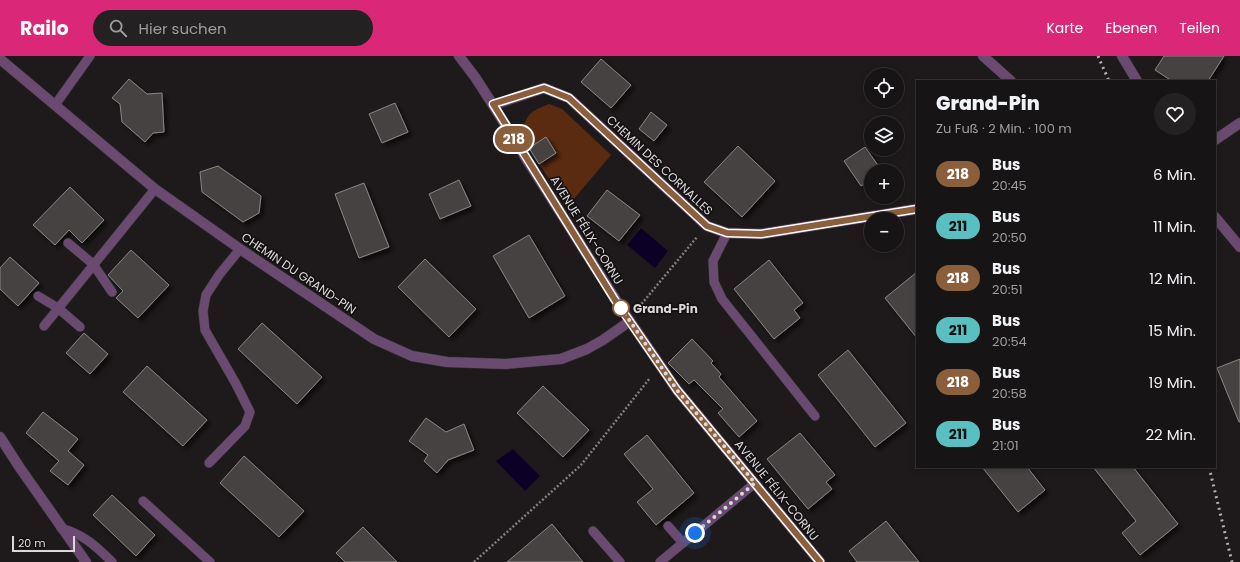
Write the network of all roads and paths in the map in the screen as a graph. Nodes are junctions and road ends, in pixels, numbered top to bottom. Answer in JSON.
{"nodes":[{"id":1,"x":90,"y":56,"type":"edge"},
{"id":2,"x":459,"y":56,"type":"edge"},
{"id":3,"x":983,"y":56,"type":"edge"},
{"id":4,"x":1122,"y":56,"type":"edge"},
{"id":5,"x":0,"y":59,"type":"edge"},
{"id":6,"x":1010,"y":80,"type":"edge"},
{"id":7,"x":1136,"y":80,"type":"edge"},
{"id":8,"x":493,"y":104,"type":"junction"},
{"id":9,"x":55,"y":105,"type":"junction"},
{"id":10,"x":1240,"y":123,"type":"edge"},
{"id":11,"x":1216,"y":139,"type":"edge"},
{"id":12,"x":155,"y":189,"type":"junction"},
{"id":13,"x":916,"y":209,"type":"edge"},
{"id":14,"x":1216,"y":218,"type":"edge"},
{"id":15,"x":727,"y":233,"type":"junction"},
{"id":16,"x":700,"y":234,"type":"dead end"},
{"id":17,"x":68,"y":243,"type":"dead end"},
{"id":18,"x":1240,"y":247,"type":"edge"},
{"id":19,"x":240,"y":249,"type":"junction"},
{"id":20,"x":93,"y":264,"type":"junction"},
{"id":21,"x":112,"y":292,"type":"dead end"},
{"id":22,"x":38,"y":296,"type":"dead end"},
{"id":23,"x":58,"y":308,"type":"junction"},
{"id":24,"x":635,"y":312,"type":"dead end"},
{"id":25,"x":630,"y":321,"type":"junction"},
{"id":26,"x":44,"y":326,"type":"dead end"},
{"id":27,"x":80,"y":327,"type":"dead end"},
{"id":28,"x":651,"y":377,"type":"dead end"},
{"id":29,"x":815,"y":416,"type":"dead end"},
{"id":30,"x":0,"y":438,"type":"edge"},
{"id":31,"x":209,"y":464,"type":"dead end"},
{"id":32,"x":755,"y":483,"type":"junction"},
{"id":33,"x":143,"y":501,"type":"dead end"},
{"id":34,"x":668,"y":526,"type":"dead end"},
{"id":35,"x":61,"y":528,"type":"junction"},
{"id":36,"x":593,"y":531,"type":"dead end"},
{"id":37,"x":683,"y":543,"type":"junction"},
{"id":38,"x":86,"y":562,"type":"edge"},
{"id":39,"x":112,"y":562,"type":"edge"},
{"id":40,"x":210,"y":562,"type":"edge"},
{"id":41,"x":474,"y":562,"type":"edge"},
{"id":42,"x":620,"y":562,"type":"edge"},
{"id":43,"x":660,"y":562,"type":"edge"},
{"id":44,"x":820,"y":562,"type":"edge"}],
"edges":[{"from":1,"to":9,"type":"lane"},
{"from":2,"to":8,"type":"street","name":"AVENUE FÉLIX-CORNU"},
{"from":3,"to":6,"type":"street"},
{"from":4,"to":7,"type":"street"},
{"from":5,"to":9,"type":"street","name":"CHEMIN DU GRAND-PIN"},
{"from":8,"to":15,"type":"street","name":"CHEMIN DES CORNALLES"},
{"from":8,"to":25,"type":"street","name":"AVENUE FÉLIX-CORNU"},
{"from":9,"to":12,"type":"street","name":"CHEMIN DU GRAND-PIN"},
{"from":10,"to":11,"type":"street"},
{"from":12,"to":19,"type":"street","name":"CHEMIN DU GRAND-PIN"},
{"from":12,"to":20,"type":"lane"},
{"from":13,"to":15,"type":"street","name":"CHEMIN DES CORNALLES"},
{"from":14,"to":18,"type":"street"},
{"from":15,"to":29,"type":"lane"},
{"from":16,"to":24,"type":"path"},
{"from":17,"to":20,"type":"lane"},
{"from":19,"to":25,"type":"street","name":"CHEMIN DU GRAND-PIN"},
{"from":19,"to":31,"type":"lane"},
{"from":20,"to":21,"type":"lane"},
{"from":20,"to":23,"type":"lane"},
{"from":22,"to":23,"type":"lane"},
{"from":23,"to":26,"type":"lane"},
{"from":23,"to":27,"type":"lane"},
{"from":25,"to":32,"type":"street","name":"AVENUE FÉLIX-CORNU"},
{"from":28,"to":41,"type":"path"},
{"from":30,"to":35,"type":"street"},
{"from":32,"to":37,"type":"lane"},
{"from":32,"to":44,"type":"street","name":"AVENUE FÉLIX-CORNU"},
{"from":33,"to":40,"type":"lane"},
{"from":34,"to":37,"type":"lane"},
{"from":35,"to":38,"type":"street"},
{"from":35,"to":39,"type":"lane"},
{"from":36,"to":42,"type":"lane"},
{"from":37,"to":43,"type":"lane"}]}
